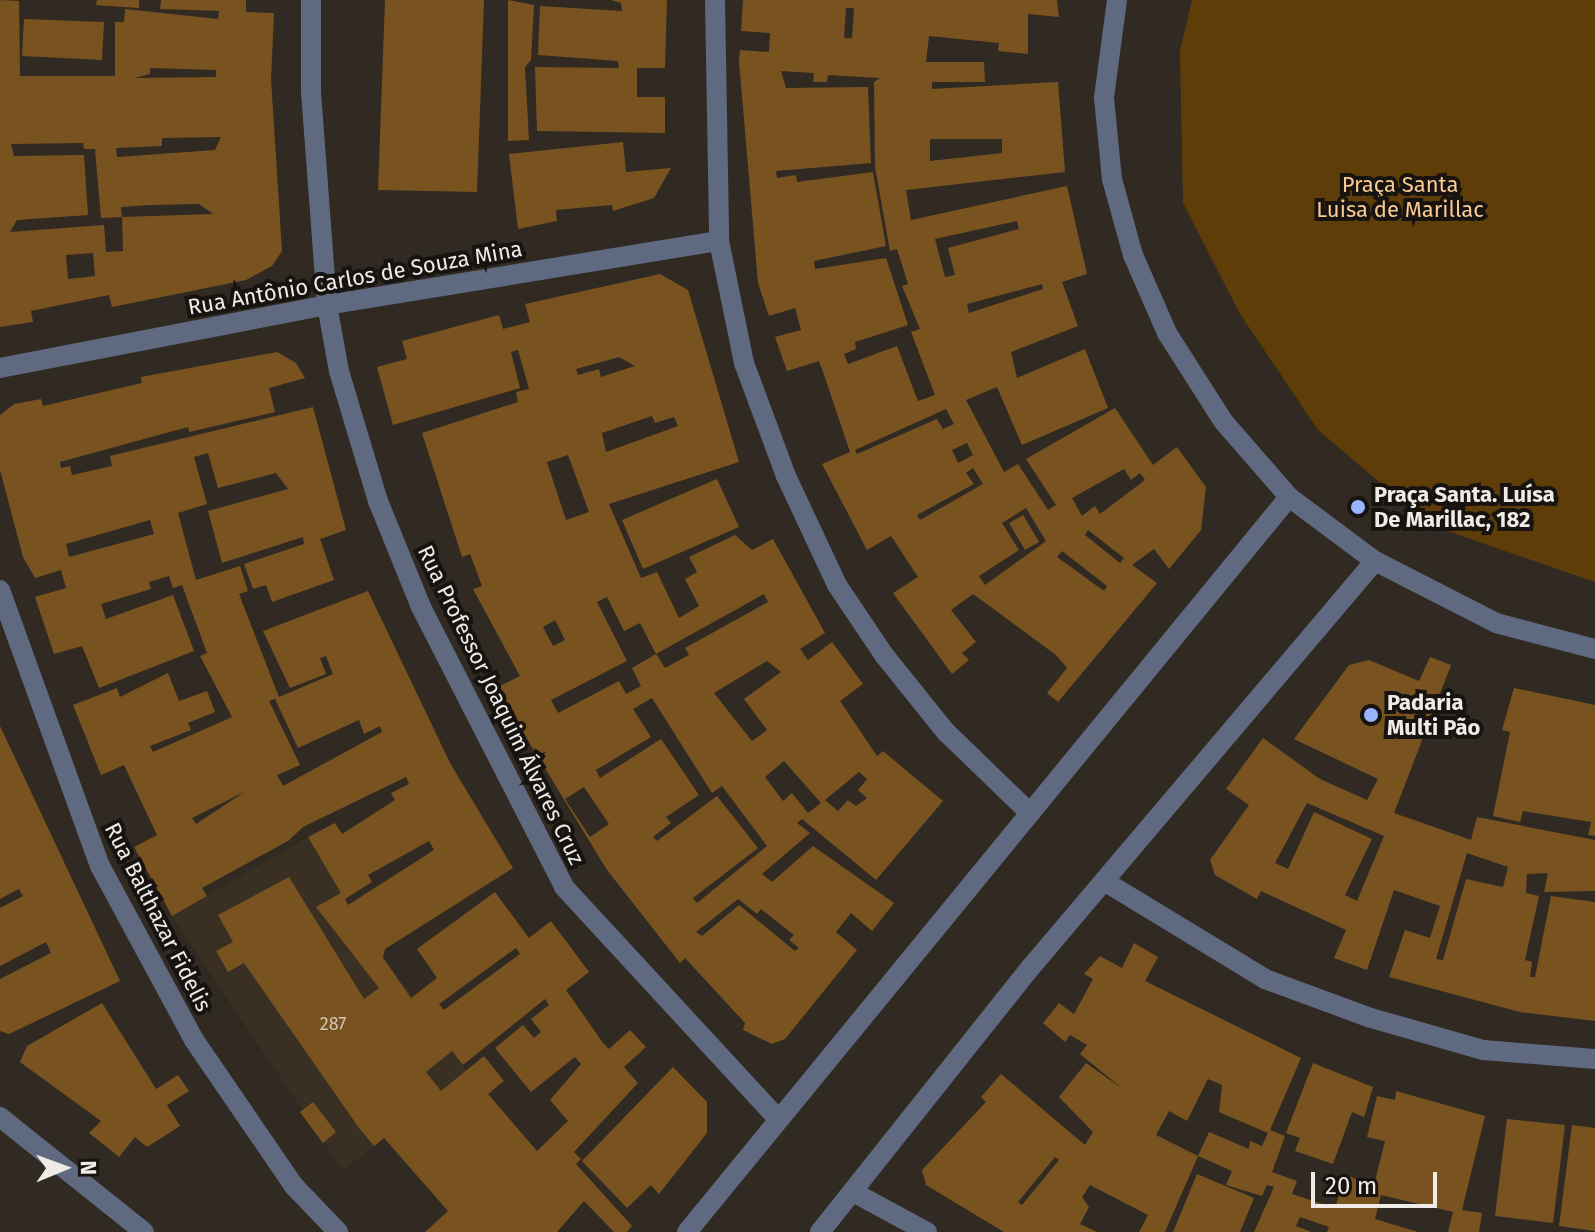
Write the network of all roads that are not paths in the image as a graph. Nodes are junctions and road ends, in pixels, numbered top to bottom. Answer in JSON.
{"nodes":[{"id":1,"x":311,"y":0,"type":"edge"},
{"id":2,"x":715,"y":0,"type":"edge"},
{"id":3,"x":1117,"y":0,"type":"edge"},
{"id":4,"x":719,"y":241,"type":"junction"},
{"id":5,"x":327,"y":305,"type":"junction"},
{"id":6,"x":0,"y":368,"type":"edge"},
{"id":7,"x":1289,"y":497,"type":"junction"},
{"id":8,"x":1375,"y":561,"type":"junction"},
{"id":9,"x":0,"y":590,"type":"edge"},
{"id":10,"x":1595,"y":649,"type":"edge"},
{"id":11,"x":1030,"y":813,"type":"junction"},
{"id":12,"x":1104,"y":881,"type":"junction"},
{"id":13,"x":1595,"y":1059,"type":"edge"},
{"id":14,"x":0,"y":1117,"type":"edge"},
{"id":15,"x":778,"y":1119,"type":"junction"},
{"id":16,"x":853,"y":1192,"type":"junction"},
{"id":17,"x":144,"y":1232,"type":"edge"},
{"id":18,"x":338,"y":1232,"type":"edge"},
{"id":19,"x":687,"y":1232,"type":"edge"},
{"id":20,"x":820,"y":1232,"type":"edge"},
{"id":21,"x":927,"y":1232,"type":"edge"}],
"edges":[{"from":1,"to":5,"type":"street","name":"Rua Professor Joaquim Álvares Cruz"},
{"from":2,"to":4,"type":"street"},
{"from":3,"to":7,"type":"street"},
{"from":4,"to":5,"type":"street","name":"Rua Antônio Carlos de Souza Mina"},
{"from":4,"to":11,"type":"street"},
{"from":5,"to":6,"type":"street","name":"Rua Antônio Carlos de Souza Mina"},
{"from":5,"to":15,"type":"street","name":"Rua Professor Joaquim Álvares Cruz"},
{"from":7,"to":8,"type":"street"},
{"from":7,"to":11,"type":"street"},
{"from":8,"to":10,"type":"street"},
{"from":8,"to":12,"type":"street"},
{"from":9,"to":18,"type":"street","name":"Rua Balthazar Fidelis"},
{"from":11,"to":15,"type":"street"},
{"from":12,"to":13,"type":"street"},
{"from":12,"to":16,"type":"street"},
{"from":14,"to":17,"type":"street"},
{"from":15,"to":19,"type":"street"},
{"from":16,"to":20,"type":"street"},
{"from":16,"to":21,"type":"street"}]}
